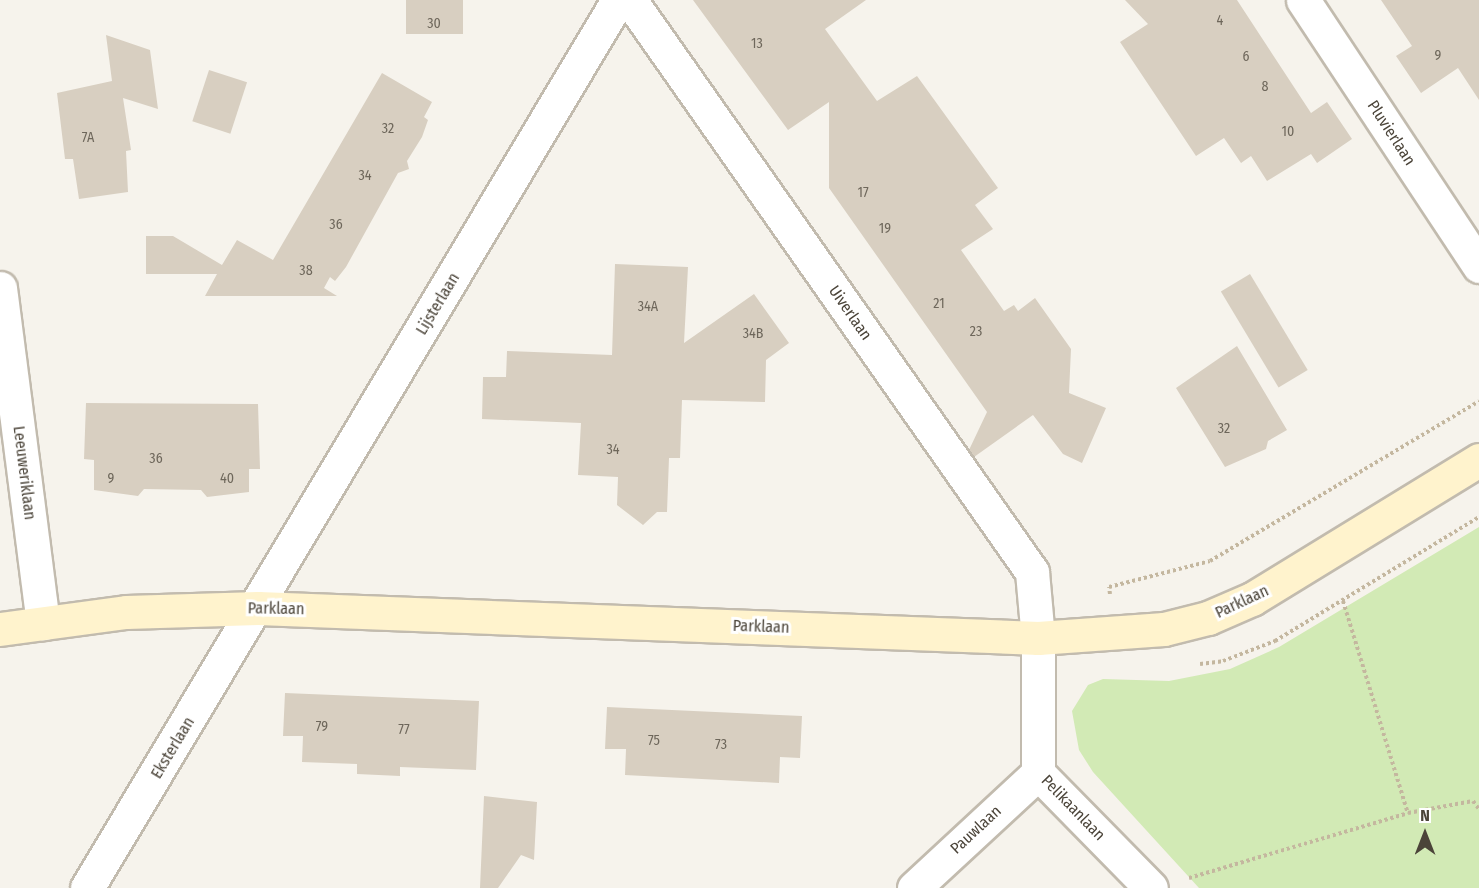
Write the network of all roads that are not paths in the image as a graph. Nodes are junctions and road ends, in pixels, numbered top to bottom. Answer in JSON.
{"nodes":[{"id":1,"x":618,"y":0,"type":"edge"},
{"id":2,"x":630,"y":0,"type":"edge"},
{"id":3,"x":1303,"y":0,"type":"edge"},
{"id":4,"x":1479,"y":266,"type":"edge"},
{"id":5,"x":0,"y":288,"type":"edge"},
{"id":6,"x":1479,"y":460,"type":"edge"},
{"id":7,"x":258,"y":608,"type":"junction"},
{"id":8,"x":43,"y":623,"type":"junction"},
{"id":9,"x":0,"y":629,"type":"edge"},
{"id":10,"x":1038,"y":638,"type":"junction"},
{"id":11,"x":1038,"y":773,"type":"junction"},
{"id":12,"x":1164,"y":885,"type":"edge"},
{"id":13,"x":87,"y":888,"type":"edge"},
{"id":14,"x":914,"y":888,"type":"edge"}],
"edges":[{"from":1,"to":7,"type":"street","name":"Lijsterlaan"},
{"from":2,"to":10,"type":"street","name":"Uiverlaan"},
{"from":3,"to":4,"type":"street","name":"Pluvierlaan"},
{"from":5,"to":8,"type":"street","name":"Leeuweriklaan"},
{"from":6,"to":10,"type":"street","name":"Parklaan"},
{"from":7,"to":8,"type":"street","name":"Parklaan"},
{"from":7,"to":10,"type":"street","name":"Parklaan"},
{"from":7,"to":13,"type":"street","name":"Eksterlaan"},
{"from":8,"to":9,"type":"street","name":"Parklaan"},
{"from":10,"to":11,"type":"street","name":"Pelikaanlaan"},
{"from":11,"to":12,"type":"street","name":"Pelikaanlaan"},
{"from":11,"to":14,"type":"street","name":"Pauwlaan"}]}
